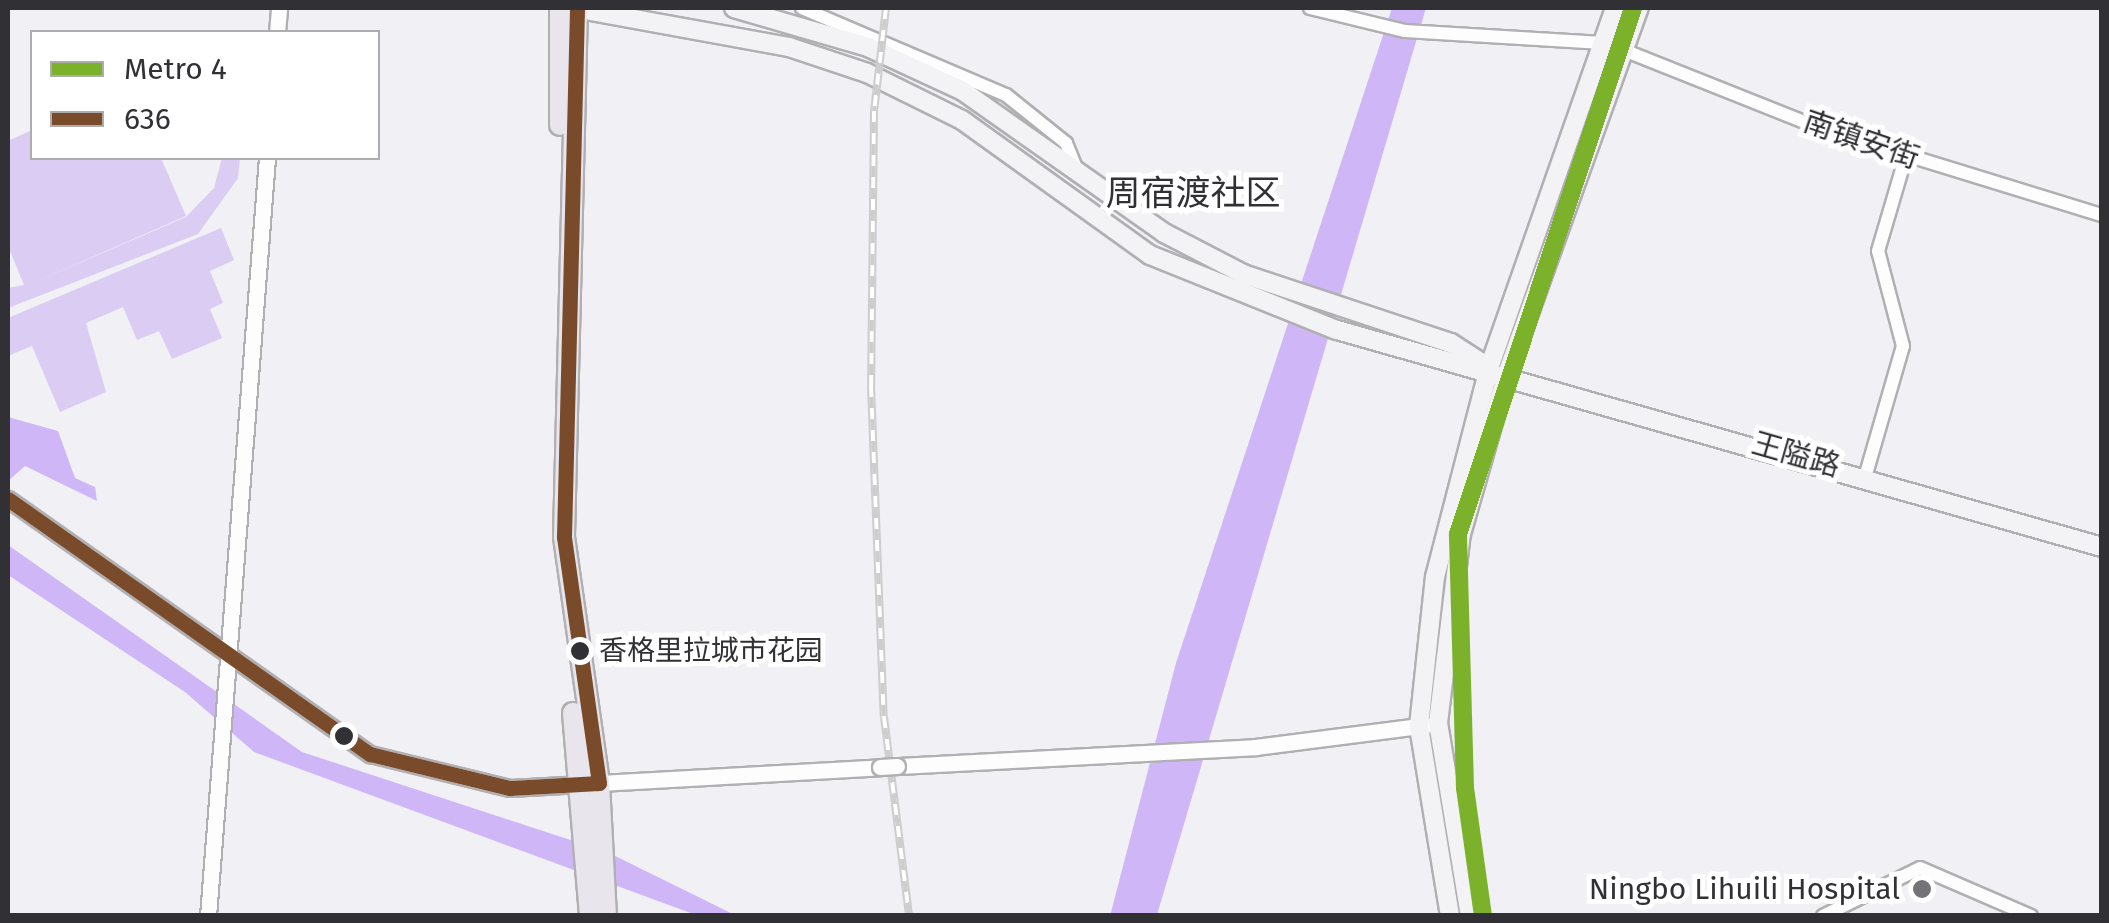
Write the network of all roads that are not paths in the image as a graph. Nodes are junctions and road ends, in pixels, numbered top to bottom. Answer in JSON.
{"nodes":[{"id":1,"x":560,"y":8,"type":"edge"},
{"id":2,"x":576,"y":8,"type":"edge"},
{"id":3,"x":734,"y":8,"type":"edge"},
{"id":4,"x":802,"y":8,"type":"edge"},
{"id":5,"x":1310,"y":8,"type":"edge"},
{"id":6,"x":1615,"y":8,"type":"edge"},
{"id":7,"x":1639,"y":8,"type":"edge"},
{"id":8,"x":1603,"y":43,"type":"junction"},
{"id":9,"x":1626,"y":51,"type":"junction"},
{"id":10,"x":1906,"y":156,"type":"junction"},
{"id":11,"x":268,"y":160,"type":"edge"},
{"id":12,"x":1077,"y":170,"type":"junction"},
{"id":13,"x":2102,"y":215,"type":"edge"},
{"id":14,"x":1498,"y":371,"type":"junction"},
{"id":15,"x":1866,"y":474,"type":"junction"},
{"id":16,"x":8,"y":499,"type":"edge"},
{"id":17,"x":2102,"y":547,"type":"edge"},
{"id":18,"x":230,"y":662,"type":"junction"},
{"id":19,"x":1429,"y":724,"type":"junction"},
{"id":20,"x":591,"y":784,"type":"junction"},
{"id":21,"x":598,"y":907,"type":"edge"},
{"id":22,"x":208,"y":916,"type":"edge"},
{"id":23,"x":1450,"y":916,"type":"edge"},
{"id":24,"x":1470,"y":916,"type":"edge"},
{"id":25,"x":1823,"y":916,"type":"edge"},
{"id":26,"x":2031,"y":916,"type":"edge"}],
"edges":[{"from":1,"to":20,"type":"main road"},
{"from":2,"to":14,"type":"main road"},
{"from":2,"to":20,"type":"main road"},
{"from":3,"to":12,"type":"main road"},
{"from":4,"to":12,"type":"street"},
{"from":5,"to":8,"type":"street"},
{"from":6,"to":8,"type":"main road"},
{"from":7,"to":9,"type":"main road"},
{"from":8,"to":14,"type":"main road"},
{"from":9,"to":10,"type":"street","name":"南镇安街"},
{"from":9,"to":14,"type":"main road"},
{"from":10,"to":13,"type":"street","name":"南镇安街"},
{"from":10,"to":15,"type":"street"},
{"from":11,"to":18,"type":"street"},
{"from":12,"to":14,"type":"main road"},
{"from":14,"to":15,"type":"main road","name":"王隘路"},
{"from":14,"to":19,"type":"main road"},
{"from":15,"to":17,"type":"main road","name":"王隘路"},
{"from":16,"to":18,"type":"street"},
{"from":18,"to":20,"type":"street"},
{"from":18,"to":22,"type":"street"},
{"from":19,"to":20,"type":"street","bridge":true},
{"from":19,"to":23,"type":"main road"},
{"from":19,"to":24,"type":"main road"},
{"from":20,"to":21,"type":"main road"},
{"from":25,"to":26,"type":"street"}]}
